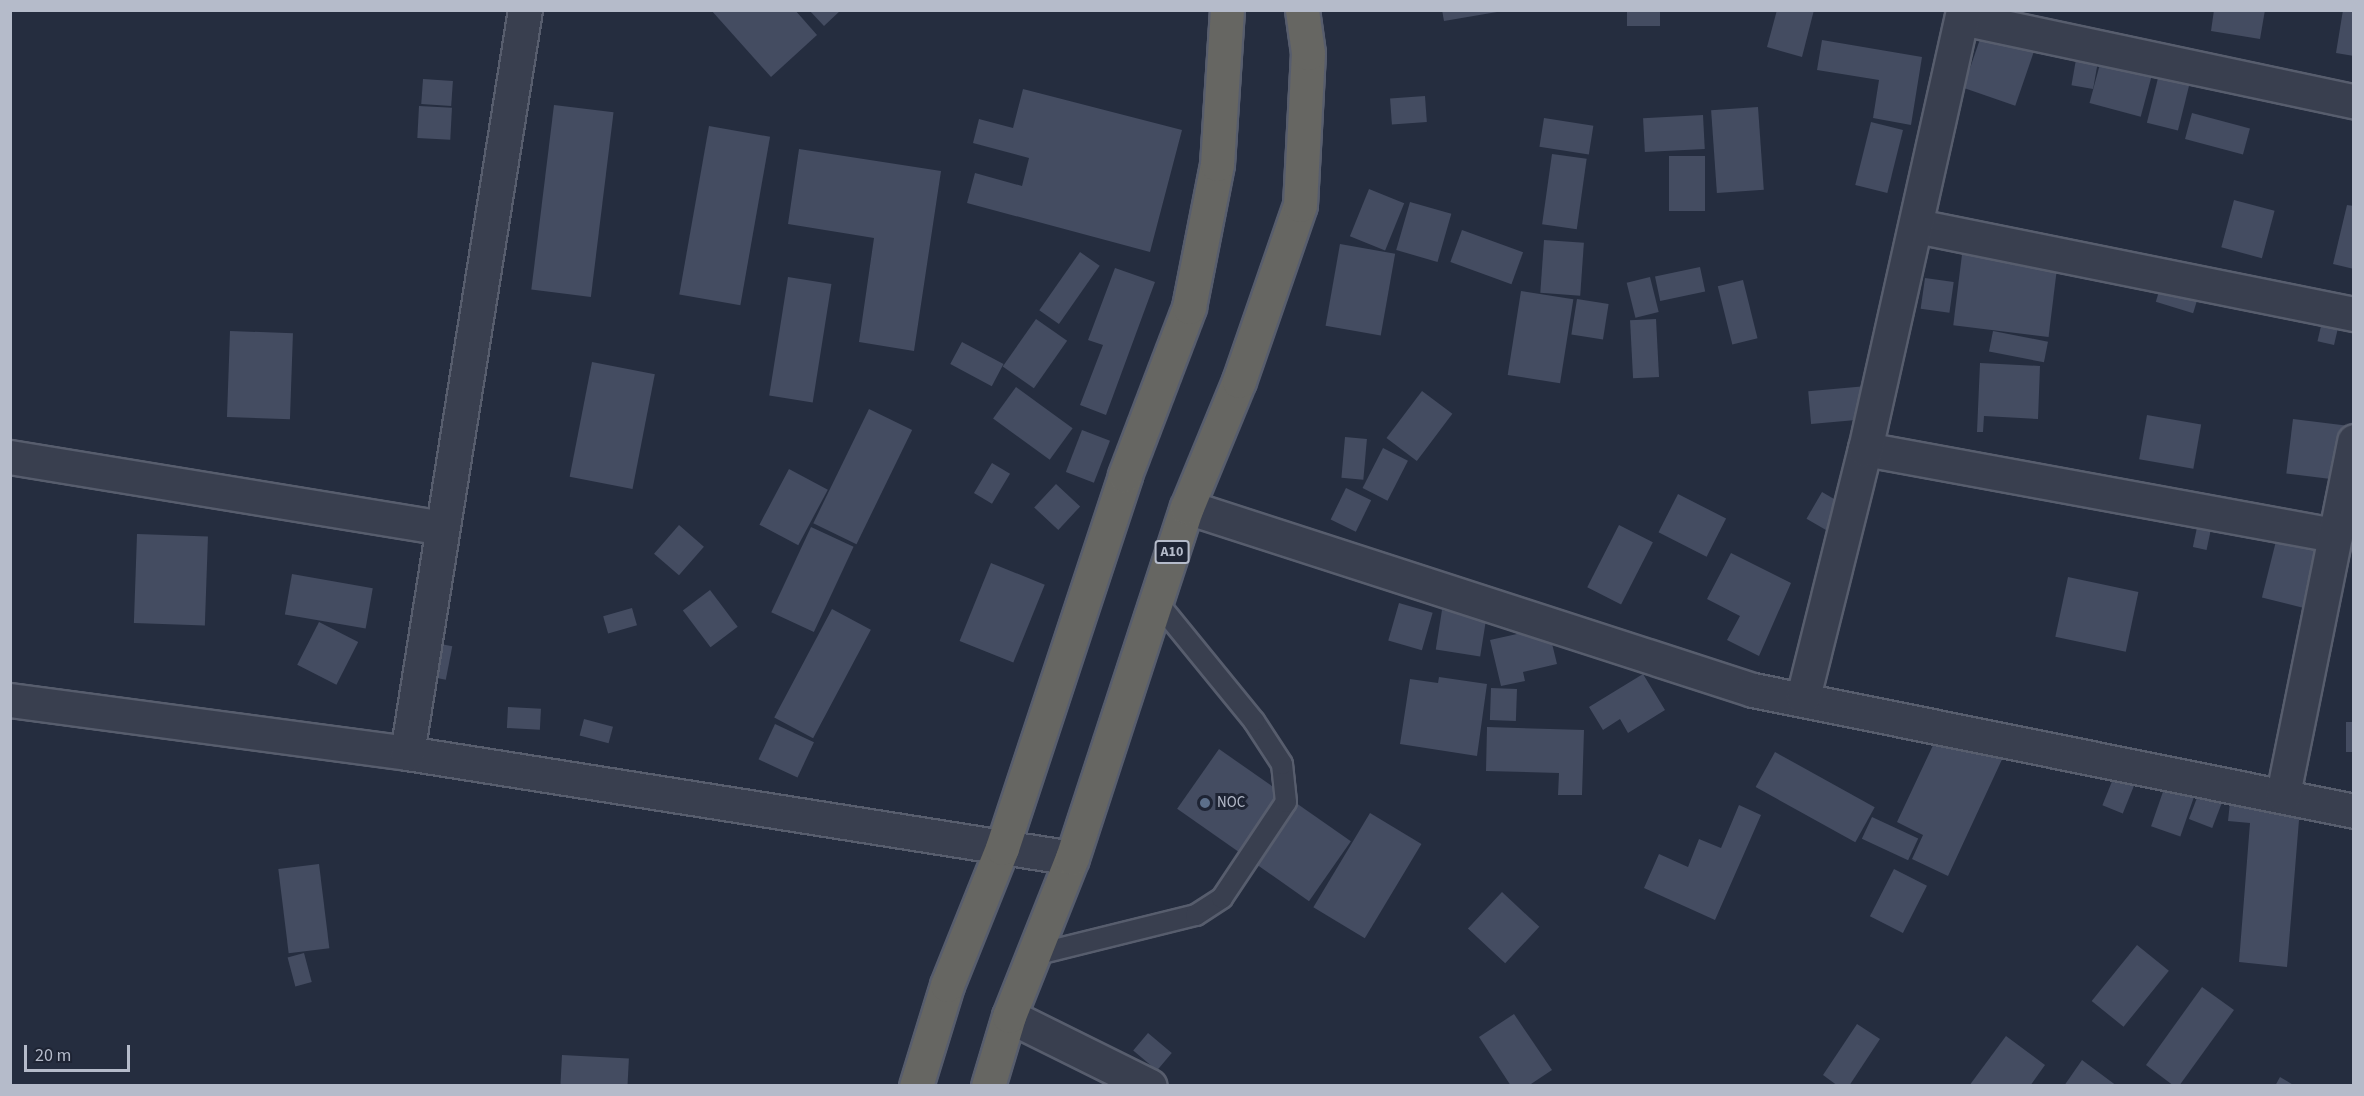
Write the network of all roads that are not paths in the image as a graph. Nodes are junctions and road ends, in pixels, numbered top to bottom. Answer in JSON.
{"nodes":[{"id":1,"x":525,"y":10,"type":"edge"},
{"id":2,"x":1227,"y":10,"type":"edge"},
{"id":3,"x":1302,"y":10,"type":"edge"},
{"id":4,"x":1962,"y":14,"type":"edge"},
{"id":5,"x":2354,"y":101,"type":"edge"},
{"id":6,"x":1917,"y":226,"type":"junction"},
{"id":7,"x":2354,"y":314,"type":"edge"},
{"id":8,"x":2354,"y":441,"type":"edge"},
{"id":9,"x":1865,"y":448,"type":"junction"},
{"id":10,"x":10,"y":457,"type":"edge"},
{"id":11,"x":1187,"y":507,"type":"junction"},
{"id":12,"x":442,"y":528,"type":"junction"},
{"id":13,"x":2340,"y":546,"type":"edge"},
{"id":14,"x":1156,"y":601,"type":"junction"},
{"id":15,"x":1803,"y":697,"type":"junction"},
{"id":16,"x":10,"y":700,"type":"edge"},
{"id":17,"x":407,"y":753,"type":"junction"},
{"id":18,"x":2283,"y":794,"type":"junction"},
{"id":19,"x":2354,"y":811,"type":"edge"},
{"id":20,"x":1002,"y":848,"type":"junction"},
{"id":21,"x":1072,"y":858,"type":"junction"},
{"id":22,"x":1034,"y":955,"type":"junction"},
{"id":23,"x":1009,"y":1017,"type":"junction"},
{"id":24,"x":916,"y":1086,"type":"edge"},
{"id":25,"x":988,"y":1086,"type":"edge"},
{"id":26,"x":1150,"y":1086,"type":"edge"}],
"edges":[{"from":1,"to":12,"type":"street"},
{"from":2,"to":20,"type":"highway"},
{"from":3,"to":11,"type":"highway","number":"A10"},
{"from":4,"to":5,"type":"street"},
{"from":4,"to":6,"type":"street"},
{"from":6,"to":7,"type":"street"},
{"from":6,"to":9,"type":"street"},
{"from":8,"to":13,"type":"street"},
{"from":9,"to":13,"type":"street"},
{"from":9,"to":15,"type":"street"},
{"from":10,"to":12,"type":"street"},
{"from":11,"to":14,"type":"highway","number":"A10"},
{"from":11,"to":15,"type":"street"},
{"from":12,"to":17,"type":"street"},
{"from":13,"to":18,"type":"street"},
{"from":14,"to":21,"type":"highway","number":"A10"},
{"from":14,"to":22,"type":"lane"},
{"from":15,"to":18,"type":"street"},
{"from":16,"to":17,"type":"street"},
{"from":17,"to":20,"type":"street"},
{"from":18,"to":19,"type":"street"},
{"from":20,"to":21,"type":"street"},
{"from":20,"to":24,"type":"highway"},
{"from":21,"to":22,"type":"highway","number":"A10"},
{"from":22,"to":23,"type":"highway","number":"A10"},
{"from":23,"to":25,"type":"highway","number":"A10"},
{"from":23,"to":26,"type":"street"}]}
